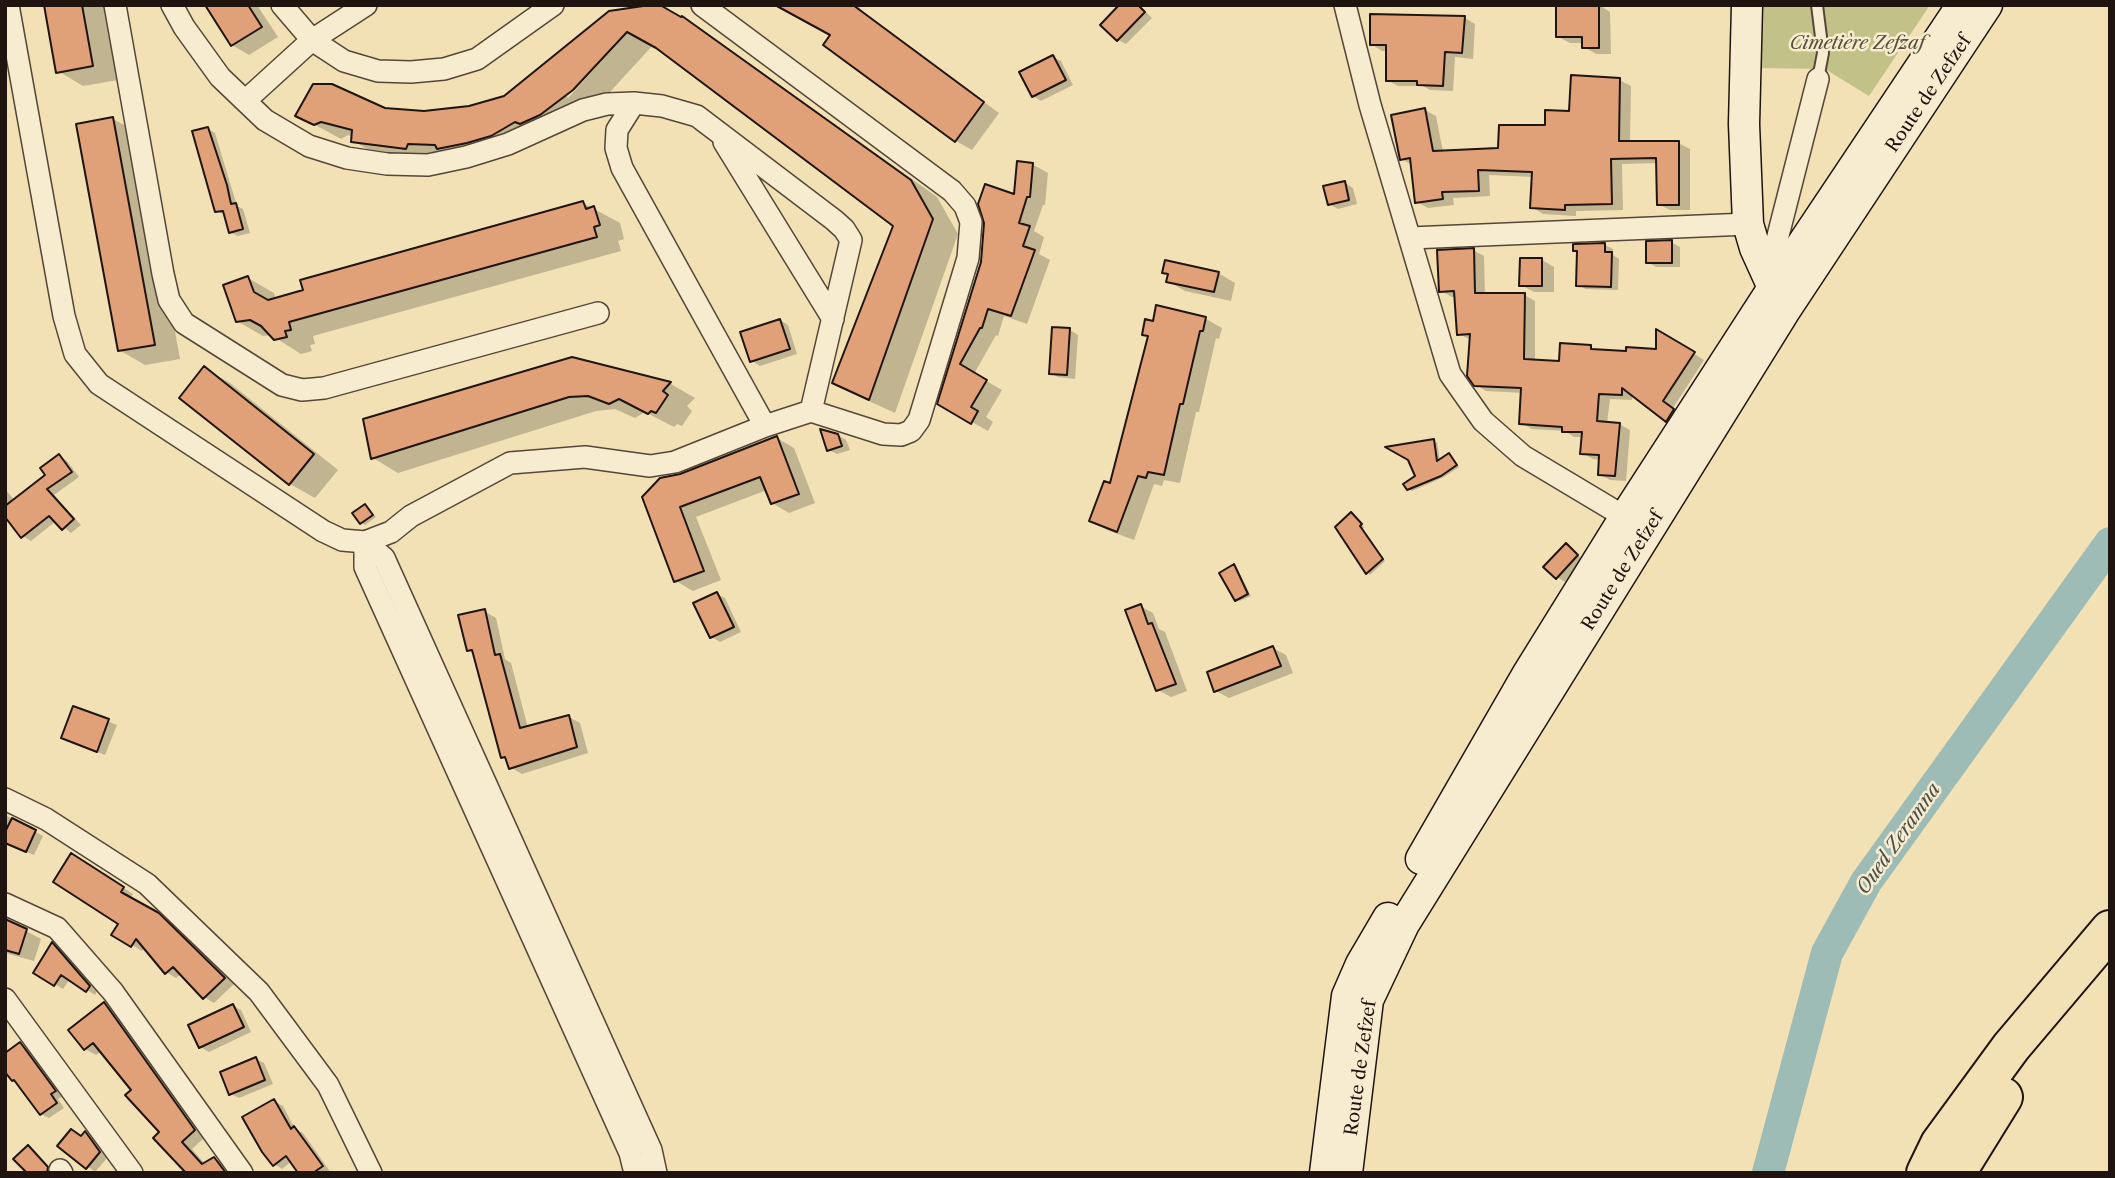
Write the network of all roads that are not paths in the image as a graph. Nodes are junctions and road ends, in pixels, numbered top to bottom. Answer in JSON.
{"nodes":[{"id":1,"x":8,"y":5,"type":"edge"},
{"id":2,"x":115,"y":5,"type":"edge"},
{"id":3,"x":172,"y":5,"type":"edge"},
{"id":4,"x":282,"y":5,"type":"edge"},
{"id":5,"x":366,"y":5,"type":"edge"},
{"id":6,"x":553,"y":5,"type":"edge"},
{"id":7,"x":702,"y":5,"type":"edge"},
{"id":8,"x":1345,"y":5,"type":"edge"},
{"id":9,"x":1747,"y":5,"type":"edge"},
{"id":10,"x":1817,"y":5,"type":"edge"},
{"id":11,"x":1962,"y":5,"type":"edge"},
{"id":12,"x":1987,"y":5,"type":"edge"},
{"id":13,"x":312,"y":40,"type":"junction"},
{"id":14,"x":1818,"y":79,"type":"joint"},
{"id":15,"x":245,"y":102,"type":"junction"},
{"id":16,"x":634,"y":103,"type":"junction"},
{"id":17,"x":717,"y":131,"type":"junction"},
{"id":18,"x":1748,"y":223,"type":"junction"},
{"id":19,"x":1409,"y":238,"type":"junction"},
{"id":20,"x":1775,"y":292,"type":"junction"},
{"id":21,"x":598,"y":313,"type":"dead end"},
{"id":22,"x":833,"y":319,"type":"junction"},
{"id":23,"x":811,"y":411,"type":"junction"},
{"id":24,"x":765,"y":426,"type":"junction"},
{"id":25,"x":1625,"y":517,"type":"junction"},
{"id":26,"x":365,"y":542,"type":"junction"},
{"id":27,"x":5,"y":799,"type":"edge"},
{"id":28,"x":5,"y":904,"type":"edge"},
{"id":29,"x":2110,"y":930,"type":"edge"},
{"id":30,"x":2110,"y":968,"type":"edge"},
{"id":31,"x":5,"y":999,"type":"edge"},
{"id":32,"x":132,"y":1173,"type":"edge"},
{"id":33,"x":243,"y":1173,"type":"edge"},
{"id":34,"x":371,"y":1173,"type":"edge"},
{"id":35,"x":635,"y":1173,"type":"edge"},
{"id":36,"x":656,"y":1173,"type":"edge"},
{"id":37,"x":1325,"y":1173,"type":"edge"},
{"id":38,"x":1348,"y":1173,"type":"edge"},
{"id":39,"x":1926,"y":1173,"type":"edge"},
{"id":40,"x":1956,"y":1173,"type":"edge"}],
"edges":[{"from":1,"to":26,"type":"street"},
{"from":2,"to":21,"type":"street"},
{"from":3,"to":15,"type":"street"},
{"from":4,"to":13,"type":"street"},
{"from":5,"to":13,"type":"street"},
{"from":6,"to":13,"type":"street"},
{"from":7,"to":23,"type":"street"},
{"from":8,"to":19,"type":"street"},
{"from":9,"to":18,"type":"main road"},
{"from":10,"to":14,"type":"lane"},
{"from":11,"to":20,"type":"main road","name":"Route de Zefzef"},
{"from":12,"to":20,"type":"main road","name":"Route de Zefzef"},
{"from":13,"to":15,"type":"street"},
{"from":14,"to":20,"type":"street"},
{"from":15,"to":16,"type":"street"},
{"from":16,"to":17,"type":"street"},
{"from":16,"to":24,"type":"street"},
{"from":17,"to":22,"type":"street"},
{"from":17,"to":22,"type":"street"},
{"from":18,"to":19,"type":"street"},
{"from":18,"to":20,"type":"main road"},
{"from":19,"to":25,"type":"street"},
{"from":20,"to":25,"type":"main road","name":"Route de Zefzef"},
{"from":20,"to":38,"type":"main road","name":"Route de Zefzef"},
{"from":22,"to":23,"type":"street"},
{"from":23,"to":24,"type":"street"},
{"from":24,"to":26,"type":"street"},
{"from":25,"to":37,"type":"main road","name":"Route de Zefzef"},
{"from":26,"to":35,"type":"street"},
{"from":26,"to":36,"type":"street"},
{"from":27,"to":34,"type":"street"},
{"from":28,"to":33,"type":"street"},
{"from":29,"to":39,"type":"highway"},
{"from":30,"to":40,"type":"highway"},
{"from":31,"to":32,"type":"street"}]}
